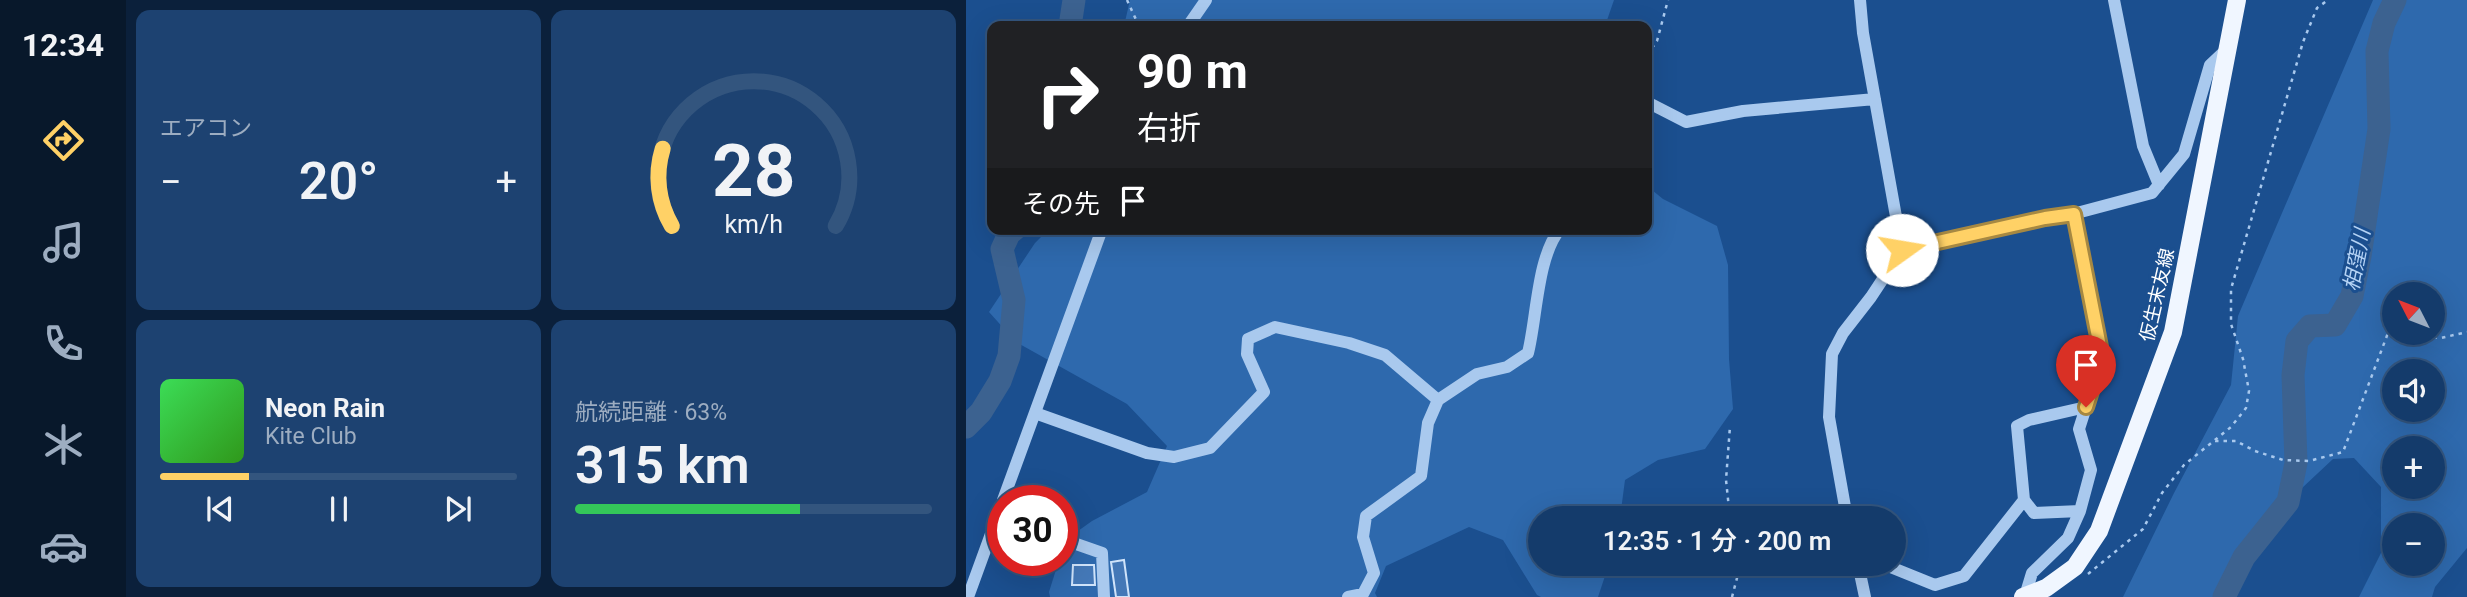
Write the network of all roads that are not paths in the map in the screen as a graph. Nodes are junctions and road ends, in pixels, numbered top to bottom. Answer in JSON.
{"nodes":[{"id":1,"x":1206,"y":0,"type":"edge"},
{"id":2,"x":1860,"y":0,"type":"edge"},
{"id":3,"x":2114,"y":0,"type":"edge"},
{"id":4,"x":2237,"y":0,"type":"edge"},
{"id":5,"x":1191,"y":21,"type":"edge"},
{"id":6,"x":2229,"y":47,"type":"junction"},
{"id":7,"x":1875,"y":99,"type":"junction"},
{"id":8,"x":1652,"y":105,"type":"edge"},
{"id":9,"x":2159,"y":185,"type":"junction"},
{"id":10,"x":2074,"y":214,"type":"junction"},
{"id":11,"x":1100,"y":235,"type":"edge"},
{"id":12,"x":1557,"y":235,"type":"edge"},
{"id":13,"x":1902,"y":250,"type":"junction"},
{"id":14,"x":1438,"y":400,"type":"junction"},
{"id":15,"x":2086,"y":407,"type":"junction"},
{"id":16,"x":1035,"y":413,"type":"junction"},
{"id":17,"x":1009,"y":485,"type":"edge"},
{"id":18,"x":2024,"y":500,"type":"junction"},
{"id":19,"x":1845,"y":506,"type":"edge"},
{"id":20,"x":2080,"y":512,"type":"junction"},
{"id":21,"x":1078,"y":545,"type":"edge"},
{"id":22,"x":987,"y":550,"type":"edge"},
{"id":23,"x":1906,"y":573,"type":"edge"},
{"id":24,"x":1861,"y":576,"type":"edge"},
{"id":25,"x":968,"y":597,"type":"edge"},
{"id":26,"x":1104,"y":597,"type":"edge"},
{"id":27,"x":1348,"y":597,"type":"edge"},
{"id":28,"x":1865,"y":597,"type":"edge"},
{"id":29,"x":2024,"y":597,"type":"edge"}],
"edges":[{"from":1,"to":5,"type":"street"},
{"from":2,"to":7,"type":"street"},
{"from":3,"to":9,"type":"street"},
{"from":4,"to":6,"type":"main road","name":"仮生末友線"},
{"from":6,"to":9,"type":"street"},
{"from":6,"to":29,"type":"main road","name":"仮生末友線"},
{"from":7,"to":8,"type":"street"},
{"from":7,"to":13,"type":"street"},
{"from":9,"to":10,"type":"street"},
{"from":10,"to":13,"type":"street"},
{"from":10,"to":15,"type":"street"},
{"from":11,"to":16,"type":"street"},
{"from":12,"to":14,"type":"street"},
{"from":13,"to":19,"type":"street"},
{"from":14,"to":16,"type":"street"},
{"from":14,"to":27,"type":"street"},
{"from":15,"to":18,"type":"street"},
{"from":15,"to":20,"type":"street"},
{"from":16,"to":17,"type":"street"},
{"from":18,"to":20,"type":"street"},
{"from":18,"to":23,"type":"street"},
{"from":20,"to":29,"type":"street"},
{"from":21,"to":26,"type":"street"},
{"from":22,"to":25,"type":"street"},
{"from":24,"to":28,"type":"street"}]}
